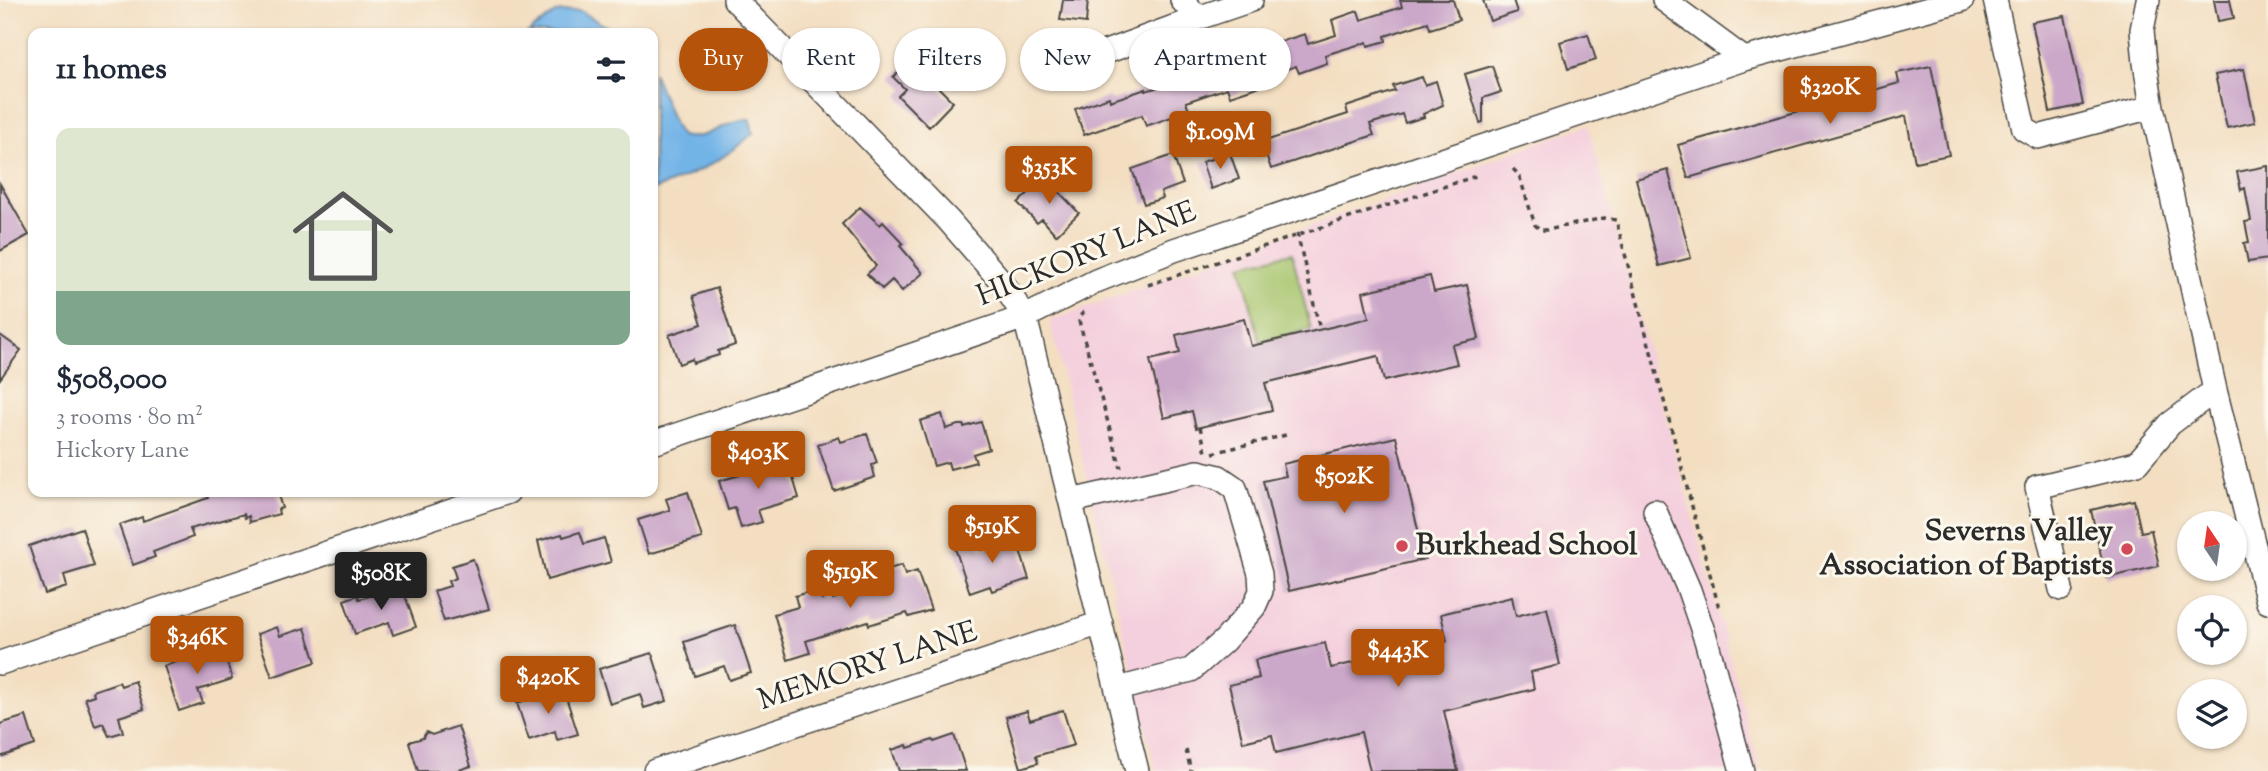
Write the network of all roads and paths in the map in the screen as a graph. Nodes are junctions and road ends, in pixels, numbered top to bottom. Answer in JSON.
{"nodes":[{"id":1,"x":735,"y":0,"type":"edge"},
{"id":2,"x":1182,"y":0,"type":"edge"},
{"id":3,"x":1251,"y":0,"type":"edge"},
{"id":4,"x":1664,"y":0,"type":"edge"},
{"id":5,"x":1962,"y":0,"type":"edge"},
{"id":6,"x":1995,"y":0,"type":"edge"},
{"id":7,"x":2148,"y":0,"type":"edge"},
{"id":8,"x":1198,"y":18,"type":"junction"},
{"id":9,"x":1115,"y":48,"type":"edge"},
{"id":10,"x":1744,"y":59,"type":"junction"},
{"id":11,"x":2152,"y":107,"type":"junction"},
{"id":12,"x":1513,"y":169,"type":"dead end"},
{"id":13,"x":1479,"y":175,"type":"dead end"},
{"id":14,"x":1296,"y":227,"type":"dead end"},
{"id":15,"x":1298,"y":235,"type":"junction"},
{"id":16,"x":1146,"y":286,"type":"dead end"},
{"id":17,"x":1087,"y":310,"type":"dead end"},
{"id":18,"x":1026,"y":317,"type":"junction"},
{"id":19,"x":1320,"y":330,"type":"dead end"},
{"id":20,"x":2215,"y":390,"type":"junction"},
{"id":21,"x":1200,"y":427,"type":"dead end"},
{"id":22,"x":658,"y":441,"type":"edge"},
{"id":23,"x":1207,"y":455,"type":"dead end"},
{"id":24,"x":1123,"y":474,"type":"dead end"},
{"id":25,"x":493,"y":497,"type":"edge"},
{"id":26,"x":1071,"y":501,"type":"junction"},
{"id":27,"x":1655,"y":511,"type":"dead end"},
{"id":28,"x":2265,"y":576,"type":"edge"},
{"id":29,"x":2061,"y":589,"type":"dead end"},
{"id":30,"x":2268,"y":602,"type":"edge"},
{"id":31,"x":1722,"y":618,"type":"dead end"},
{"id":32,"x":1101,"y":623,"type":"junction"},
{"id":33,"x":0,"y":663,"type":"edge"},
{"id":34,"x":1118,"y":689,"type":"junction"},
{"id":35,"x":1186,"y":750,"type":"dead end"},
{"id":36,"x":655,"y":771,"type":"edge"},
{"id":37,"x":1137,"y":771,"type":"edge"},
{"id":38,"x":1191,"y":771,"type":"edge"},
{"id":39,"x":1742,"y":771,"type":"edge"}],
"edges":[{"from":1,"to":18,"type":"street"},
{"from":2,"to":8,"type":"street"},
{"from":3,"to":8,"type":"street"},
{"from":4,"to":10,"type":"street"},
{"from":5,"to":10,"type":"street","name":"HICKORY LANE"},
{"from":6,"to":11,"type":"street"},
{"from":7,"to":11,"type":"street"},
{"from":8,"to":9,"type":"street"},
{"from":10,"to":18,"type":"street","name":"HICKORY LANE"},
{"from":11,"to":20,"type":"street"},
{"from":12,"to":31,"type":"path"},
{"from":13,"to":15,"type":"path"},
{"from":14,"to":15,"type":"path"},
{"from":15,"to":16,"type":"path"},
{"from":15,"to":19,"type":"path"},
{"from":17,"to":24,"type":"path"},
{"from":18,"to":22,"type":"street","name":"HICKORY LANE"},
{"from":18,"to":26,"type":"street"},
{"from":20,"to":28,"type":"street"},
{"from":20,"to":29,"type":"street"},
{"from":21,"to":23,"type":"path"},
{"from":25,"to":33,"type":"street"},
{"from":26,"to":32,"type":"street"},
{"from":26,"to":34,"type":"street"},
{"from":27,"to":39,"type":"street"},
{"from":28,"to":30,"type":"street"},
{"from":32,"to":34,"type":"street"},
{"from":32,"to":36,"type":"street","name":"MEMORY LANE"},
{"from":34,"to":37,"type":"street"},
{"from":35,"to":38,"type":"path"}]}
